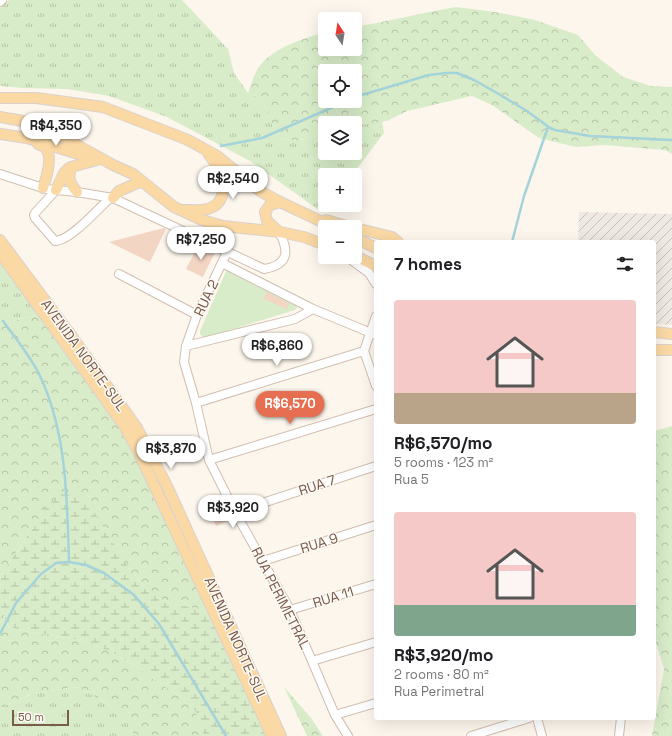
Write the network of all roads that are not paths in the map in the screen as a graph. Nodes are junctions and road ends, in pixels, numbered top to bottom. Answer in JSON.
{"nodes":[{"id":1,"x":0,"y":98,"type":"edge"},
{"id":2,"x":0,"y":117,"type":"edge"},
{"id":3,"x":0,"y":134,"type":"edge"},
{"id":4,"x":27,"y":138,"type":"junction"},
{"id":5,"x":206,"y":150,"type":"junction"},
{"id":6,"x":97,"y":160,"type":"junction"},
{"id":7,"x":113,"y":166,"type":"junction"},
{"id":8,"x":71,"y":167,"type":"junction"},
{"id":9,"x":0,"y":174,"type":"edge"},
{"id":10,"x":142,"y":182,"type":"junction"},
{"id":11,"x":43,"y":188,"type":"junction"},
{"id":12,"x":56,"y":190,"type":"junction"},
{"id":13,"x":77,"y":192,"type":"junction"},
{"id":14,"x":112,"y":198,"type":"junction"},
{"id":15,"x":280,"y":202,"type":"junction"},
{"id":16,"x":180,"y":210,"type":"junction"},
{"id":17,"x":309,"y":215,"type":"junction"},
{"id":18,"x":319,"y":220,"type":"edge"},
{"id":19,"x":326,"y":220,"type":"edge"},
{"id":20,"x":362,"y":230,"type":"edge"},
{"id":21,"x":278,"y":232,"type":"junction"},
{"id":22,"x":0,"y":240,"type":"edge"},
{"id":23,"x":396,"y":240,"type":"edge"},
{"id":24,"x":362,"y":241,"type":"edge"},
{"id":25,"x":318,"y":242,"type":"edge"},
{"id":26,"x":374,"y":247,"type":"edge"},
{"id":27,"x":227,"y":252,"type":"junction"},
{"id":28,"x":0,"y":253,"type":"edge"},
{"id":29,"x":362,"y":259,"type":"edge"},
{"id":30,"x":222,"y":263,"type":"junction"},
{"id":31,"x":357,"y":264,"type":"edge"},
{"id":32,"x":373,"y":264,"type":"edge"},
{"id":33,"x":119,"y":274,"type":"dead end"},
{"id":34,"x":374,"y":280,"type":"edge"},
{"id":35,"x":313,"y":309,"type":"junction"},
{"id":36,"x":197,"y":315,"type":"junction"},
{"id":37,"x":656,"y":332,"type":"edge"},
{"id":38,"x":672,"y":334,"type":"edge"},
{"id":39,"x":373,"y":335,"type":"edge"},
{"id":40,"x":186,"y":346,"type":"junction"},
{"id":41,"x":656,"y":350,"type":"edge"},
{"id":42,"x":672,"y":350,"type":"edge"},
{"id":43,"x":364,"y":351,"type":"junction"},
{"id":44,"x":374,"y":380,"type":"edge"},
{"id":45,"x":196,"y":403,"type":"junction"},
{"id":46,"x":374,"y":410,"type":"edge"},
{"id":47,"x":209,"y":460,"type":"junction"},
{"id":48,"x":374,"y":467,"type":"edge"},
{"id":49,"x":235,"y":512,"type":"junction"},
{"id":50,"x":374,"y":526,"type":"edge"},
{"id":51,"x":263,"y":560,"type":"junction"},
{"id":52,"x":374,"y":585,"type":"edge"},
{"id":53,"x":290,"y":610,"type":"junction"},
{"id":54,"x":374,"y":643,"type":"edge"},
{"id":55,"x":312,"y":661,"type":"junction"},
{"id":56,"x":374,"y":704,"type":"edge"},
{"id":57,"x":335,"y":716,"type":"junction"},
{"id":58,"x":523,"y":720,"type":"edge"},
{"id":59,"x":538,"y":720,"type":"edge"},
{"id":60,"x":620,"y":720,"type":"edge"},
{"id":61,"x":477,"y":735,"type":"edge"},
{"id":62,"x":272,"y":736,"type":"edge"},
{"id":63,"x":281,"y":736,"type":"edge"},
{"id":64,"x":348,"y":736,"type":"edge"},
{"id":65,"x":542,"y":736,"type":"edge"},
{"id":66,"x":619,"y":736,"type":"edge"}],
"edges":[{"from":1,"to":5,"type":"main road"},
{"from":2,"to":7,"type":"main road"},
{"from":3,"to":4,"type":"main road"},
{"from":4,"to":6,"type":"main road"},
{"from":4,"to":11,"type":"main road"},
{"from":5,"to":15,"type":"main road"},
{"from":5,"to":16,"type":"main road"},
{"from":6,"to":7,"type":"main road"},
{"from":6,"to":8,"type":"main road"},
{"from":7,"to":10,"type":"main road"},
{"from":8,"to":12,"type":"main road"},
{"from":8,"to":13,"type":"main road"},
{"from":9,"to":11,"type":"street"},
{"from":10,"to":14,"type":"main road"},
{"from":10,"to":16,"type":"main road"},
{"from":11,"to":12,"type":"street"},
{"from":12,"to":13,"type":"street"},
{"from":12,"to":14,"type":"street"},
{"from":13,"to":14,"type":"street"},
{"from":14,"to":27,"type":"street"},
{"from":15,"to":17,"type":"main road"},
{"from":15,"to":21,"type":"main road"},
{"from":16,"to":21,"type":"main road"},
{"from":17,"to":18,"type":"main road"},
{"from":17,"to":19,"type":"main road"},
{"from":20,"to":23,"type":"main road"},
{"from":21,"to":25,"type":"main road"},
{"from":21,"to":27,"type":"street"},
{"from":22,"to":63,"type":"main road","name":"AVENIDA NORTE-SUL"},
{"from":24,"to":26,"type":"main road"},
{"from":27,"to":30,"type":"street","name":"RUA 2"},
{"from":28,"to":62,"type":"main road","name":"AVENIDA NORTE-SUL"},
{"from":29,"to":32,"type":"main road"},
{"from":30,"to":35,"type":"street"},
{"from":30,"to":36,"type":"street","name":"RUA 2"},
{"from":31,"to":34,"type":"street"},
{"from":33,"to":36,"type":"street"},
{"from":35,"to":39,"type":"street"},
{"from":35,"to":40,"type":"street"},
{"from":36,"to":40,"type":"street","name":"RUA 2"},
{"from":37,"to":38,"type":"main road"},
{"from":39,"to":43,"type":"street"},
{"from":40,"to":45,"type":"street","name":"RUA PERIMETRAL"},
{"from":41,"to":42,"type":"main road"},
{"from":43,"to":44,"type":"street"},
{"from":43,"to":45,"type":"street"},
{"from":45,"to":47,"type":"street","name":"RUA PERIMETRAL"},
{"from":46,"to":47,"type":"street"},
{"from":47,"to":49,"type":"street","name":"RUA PERIMETRAL"},
{"from":48,"to":49,"type":"street","name":"RUA 7"},
{"from":49,"to":51,"type":"street","name":"RUA PERIMETRAL"},
{"from":50,"to":51,"type":"street","name":"RUA 9"},
{"from":51,"to":53,"type":"street","name":"RUA PERIMETRAL"},
{"from":52,"to":53,"type":"street","name":"RUA 11"},
{"from":53,"to":55,"type":"street","name":"RUA PERIMETRAL"},
{"from":54,"to":55,"type":"street"},
{"from":55,"to":57,"type":"street","name":"RUA PERIMETRAL"},
{"from":56,"to":57,"type":"street"},
{"from":57,"to":64,"type":"street","name":"RUA PERIMETRAL"},
{"from":58,"to":61,"type":"street"},
{"from":59,"to":65,"type":"street"},
{"from":60,"to":66,"type":"street"}]}
